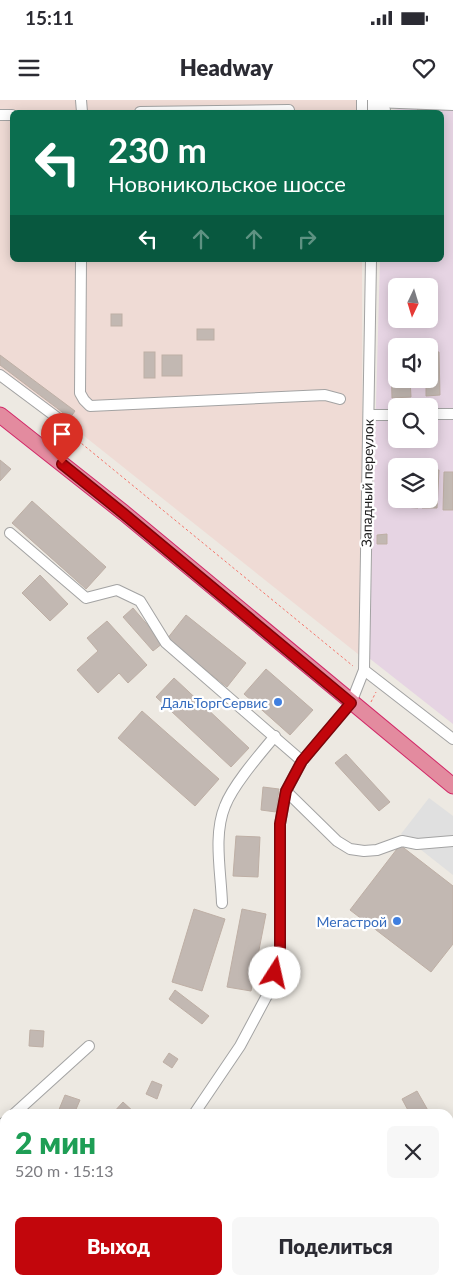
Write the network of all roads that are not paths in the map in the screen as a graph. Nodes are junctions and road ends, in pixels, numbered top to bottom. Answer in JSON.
{"nodes":[{"id":1,"x":453,"y":105,"type":"edge"},
{"id":2,"x":373,"y":106,"type":"edge"},
{"id":3,"x":385,"y":110,"type":"dead end"},
{"id":4,"x":81,"y":262,"type":"edge"},
{"id":5,"x":371,"y":262,"type":"edge"},
{"id":6,"x":0,"y":374,"type":"edge"},
{"id":7,"x":340,"y":399,"type":"dead end"},
{"id":8,"x":438,"y":414,"type":"edge"},
{"id":9,"x":453,"y":414,"type":"edge"},
{"id":10,"x":0,"y":415,"type":"edge"},
{"id":11,"x":368,"y":415,"type":"junction"},
{"id":12,"x":388,"y":415,"type":"edge"},
{"id":13,"x":68,"y":429,"type":"road end"},
{"id":14,"x":10,"y":533,"type":"dead end"},
{"id":15,"x":363,"y":672,"type":"junction"},
{"id":16,"x":351,"y":703,"type":"junction"},
{"id":17,"x":275,"y":736,"type":"junction"},
{"id":18,"x":453,"y":739,"type":"edge"},
{"id":19,"x":302,"y":761,"type":"junction"},
{"id":20,"x":453,"y":786,"type":"edge"},
{"id":21,"x":286,"y":791,"type":"junction"},
{"id":22,"x":453,"y":841,"type":"edge"},
{"id":23,"x":222,"y":903,"type":"dead end"},
{"id":24,"x":89,"y":1046,"type":"dead end"},
{"id":25,"x":20,"y":1109,"type":"edge"},
{"id":26,"x":197,"y":1109,"type":"edge"}],
"edges":[{"from":1,"to":2,"type":"street"},
{"from":2,"to":3,"type":"street"},
{"from":4,"to":7,"type":"street"},
{"from":5,"to":11,"type":"street","name":"Западный переулок"},
{"from":6,"to":13,"type":"street"},
{"from":8,"to":9,"type":"street"},
{"from":10,"to":16,"type":"highway"},
{"from":11,"to":12,"type":"street"},
{"from":11,"to":15,"type":"street","name":"Западный переулок"},
{"from":14,"to":17,"type":"street"},
{"from":15,"to":16,"type":"street","name":"Западный переулок"},
{"from":15,"to":18,"type":"street"},
{"from":16,"to":19,"type":"street","name":"Западный переулок"},
{"from":16,"to":20,"type":"highway"},
{"from":17,"to":19,"type":"street"},
{"from":17,"to":23,"type":"street"},
{"from":19,"to":21,"type":"street","name":"Западный переулок"},
{"from":21,"to":22,"type":"street"},
{"from":21,"to":26,"type":"street","name":"Западный переулок"},
{"from":24,"to":25,"type":"street"}]}
